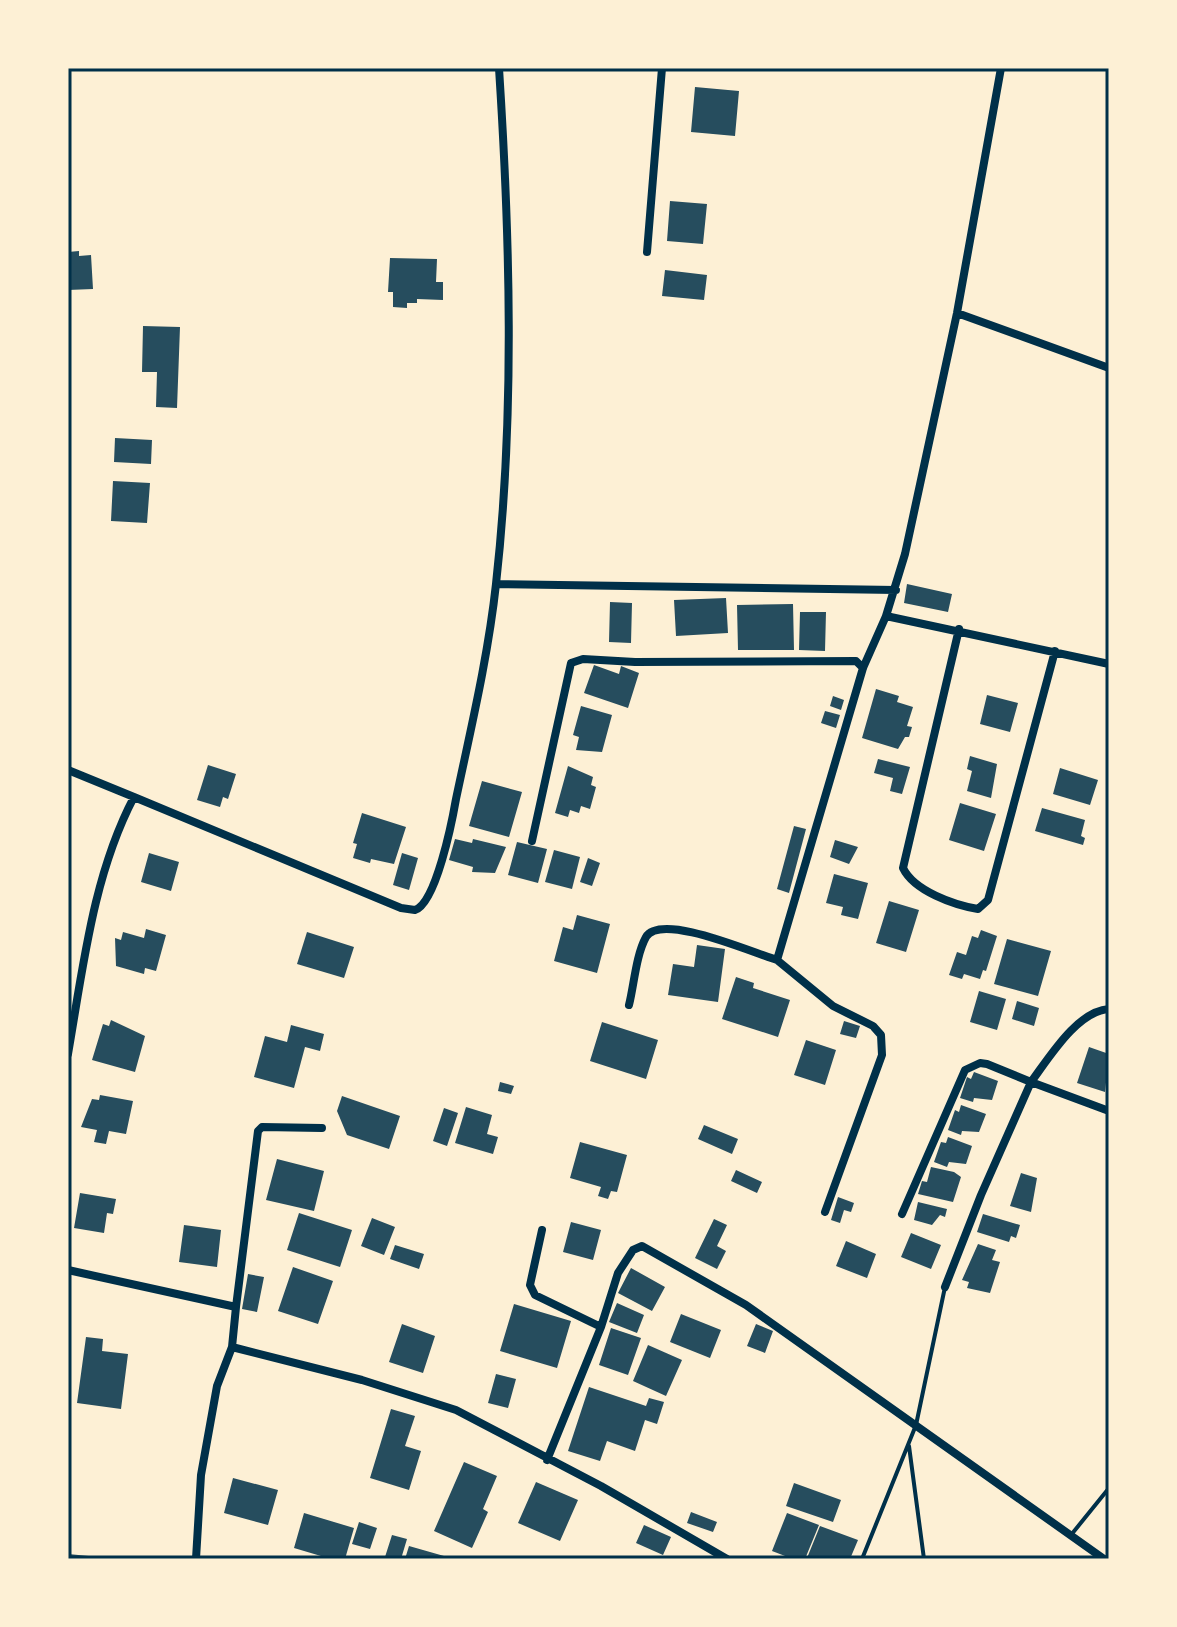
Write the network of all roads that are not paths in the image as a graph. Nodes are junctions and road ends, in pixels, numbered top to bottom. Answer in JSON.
{"nodes":[{"id":1,"x":499,"y":68,"type":"edge"},
{"id":2,"x":662,"y":68,"type":"edge"},
{"id":3,"x":1001,"y":68,"type":"edge"},
{"id":4,"x":647,"y":252,"type":"dead end"},
{"id":5,"x":957,"y":313,"type":"junction"},
{"id":6,"x":1109,"y":368,"type":"edge"},
{"id":7,"x":496,"y":584,"type":"junction"},
{"id":8,"x":896,"y":590,"type":"junction"},
{"id":9,"x":886,"y":616,"type":"junction"},
{"id":10,"x":959,"y":629,"type":"junction"},
{"id":11,"x":1055,"y":651,"type":"junction"},
{"id":12,"x":1109,"y":664,"type":"edge"},
{"id":13,"x":863,"y":668,"type":"junction"},
{"id":14,"x":68,"y":770,"type":"edge"},
{"id":15,"x":134,"y":797,"type":"junction"},
{"id":16,"x":532,"y":841,"type":"dead end"},
{"id":17,"x":777,"y":960,"type":"junction"},
{"id":18,"x":629,"y":1005,"type":"dead end"},
{"id":19,"x":1109,"y":1009,"type":"edge"},
{"id":20,"x":68,"y":1054,"type":"edge"},
{"id":21,"x":1031,"y":1082,"type":"junction"},
{"id":22,"x":1109,"y":1111,"type":"edge"},
{"id":23,"x":322,"y":1128,"type":"dead end"},
{"id":24,"x":825,"y":1212,"type":"dead end"},
{"id":25,"x":902,"y":1214,"type":"dead end"},
{"id":26,"x":542,"y":1230,"type":"dead end"},
{"id":27,"x":68,"y":1270,"type":"edge"},
{"id":28,"x":945,"y":1287,"type":"joint"},
{"id":29,"x":236,"y":1307,"type":"junction"},
{"id":30,"x":601,"y":1327,"type":"junction"},
{"id":31,"x":232,"y":1347,"type":"junction"},
{"id":32,"x":916,"y":1425,"type":"junction"},
{"id":33,"x":909,"y":1445,"type":"junction"},
{"id":34,"x":547,"y":1460,"type":"junction"},
{"id":35,"x":1109,"y":1488,"type":"edge"},
{"id":36,"x":1071,"y":1535,"type":"junction"},
{"id":37,"x":196,"y":1559,"type":"edge"},
{"id":38,"x":727,"y":1559,"type":"edge"},
{"id":39,"x":862,"y":1559,"type":"edge"},
{"id":40,"x":924,"y":1559,"type":"edge"},
{"id":41,"x":1104,"y":1559,"type":"edge"}],
"edges":[{"from":1,"to":7,"type":"street"},
{"from":2,"to":4,"type":"street"},
{"from":3,"to":5,"type":"street"},
{"from":5,"to":6,"type":"street"},
{"from":5,"to":8,"type":"street"},
{"from":7,"to":8,"type":"street"},
{"from":7,"to":15,"type":"street"},
{"from":8,"to":9,"type":"street"},
{"from":9,"to":10,"type":"street"},
{"from":9,"to":13,"type":"street"},
{"from":10,"to":11,"type":"street"},
{"from":10,"to":11,"type":"street"},
{"from":11,"to":12,"type":"street"},
{"from":13,"to":16,"type":"street"},
{"from":13,"to":17,"type":"street"},
{"from":14,"to":15,"type":"street"},
{"from":15,"to":20,"type":"street"},
{"from":17,"to":18,"type":"street"},
{"from":17,"to":24,"type":"street"},
{"from":19,"to":21,"type":"street"},
{"from":21,"to":22,"type":"street"},
{"from":21,"to":25,"type":"street"},
{"from":21,"to":28,"type":"street"},
{"from":23,"to":29,"type":"street"},
{"from":26,"to":30,"type":"street"},
{"from":27,"to":29,"type":"street"},
{"from":28,"to":32,"type":"lane"},
{"from":29,"to":31,"type":"street"},
{"from":30,"to":32,"type":"street"},
{"from":30,"to":34,"type":"street"},
{"from":31,"to":34,"type":"street"},
{"from":31,"to":37,"type":"street"},
{"from":32,"to":33,"type":"lane"},
{"from":32,"to":36,"type":"street"},
{"from":33,"to":39,"type":"lane"},
{"from":33,"to":40,"type":"lane"},
{"from":34,"to":38,"type":"street"},
{"from":35,"to":36,"type":"lane"},
{"from":36,"to":41,"type":"street"}]}
